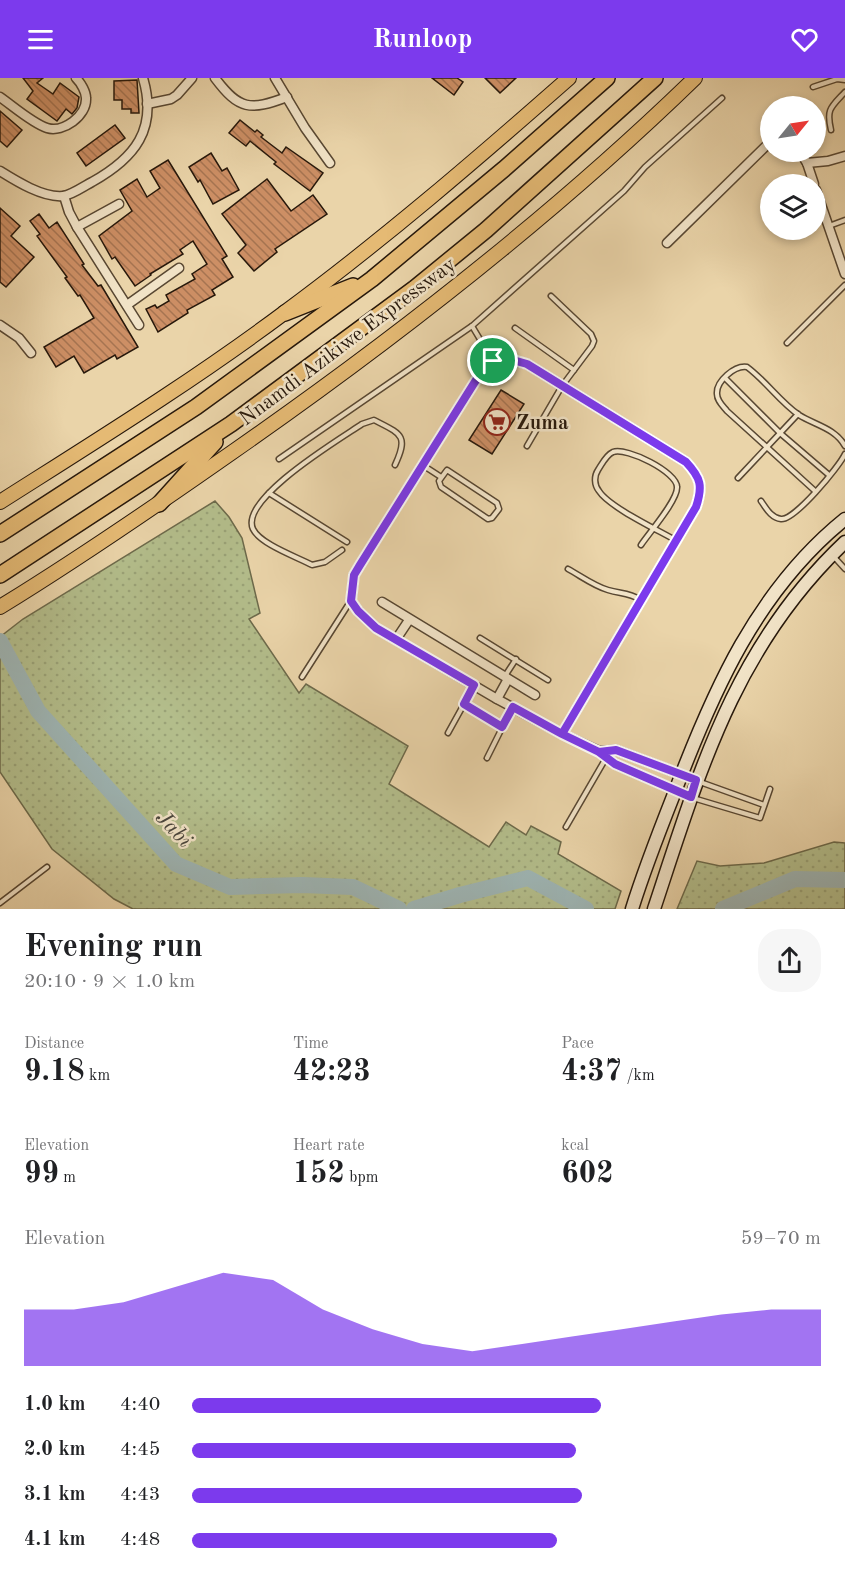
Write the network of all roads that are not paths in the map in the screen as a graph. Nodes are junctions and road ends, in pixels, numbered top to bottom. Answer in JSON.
{"nodes":[{"id":1,"x":76,"y":78,"type":"edge"},
{"id":2,"x":143,"y":78,"type":"edge"},
{"id":3,"x":192,"y":78,"type":"edge"},
{"id":4,"x":215,"y":78,"type":"edge"},
{"id":5,"x":275,"y":78,"type":"edge"},
{"id":6,"x":569,"y":78,"type":"edge"},
{"id":7,"x":607,"y":78,"type":"edge"},
{"id":8,"x":655,"y":78,"type":"edge"},
{"id":9,"x":695,"y":78,"type":"edge"},
{"id":10,"x":845,"y":80,"type":"edge"},
{"id":11,"x":813,"y":87,"type":"dead end"},
{"id":12,"x":845,"y":92,"type":"edge"},
{"id":13,"x":0,"y":97,"type":"edge"},
{"id":14,"x":286,"y":97,"type":"junction"},
{"id":15,"x":722,"y":98,"type":"dead end"},
{"id":16,"x":147,"y":104,"type":"junction"},
{"id":17,"x":831,"y":130,"type":"dead end"},
{"id":18,"x":760,"y":152,"type":"edge"},
{"id":19,"x":845,"y":156,"type":"edge"},
{"id":20,"x":330,"y":163,"type":"dead end"},
{"id":21,"x":807,"y":163,"type":"joint"},
{"id":22,"x":0,"y":171,"type":"edge"},
{"id":23,"x":811,"y":174,"type":"edge"},
{"id":24,"x":64,"y":196,"type":"junction"},
{"id":25,"x":119,"y":204,"type":"dead end"},
{"id":26,"x":826,"y":218,"type":"edge"},
{"id":27,"x":845,"y":220,"type":"edge"},
{"id":28,"x":77,"y":227,"type":"junction"},
{"id":29,"x":829,"y":227,"type":"junction"},
{"id":30,"x":667,"y":243,"type":"dead end"},
{"id":31,"x":841,"y":250,"type":"edge"},
{"id":32,"x":179,"y":268,"type":"dead end"},
{"id":33,"x":845,"y":274,"type":"edge"},
{"id":34,"x":372,"y":279,"type":"junction"},
{"id":35,"x":845,"y":285,"type":"edge"},
{"id":36,"x":551,"y":296,"type":"dead end"},
{"id":37,"x":126,"y":305,"type":"junction"},
{"id":38,"x":285,"y":313,"type":"junction"},
{"id":39,"x":0,"y":325,"type":"edge"},
{"id":40,"x":139,"y":325,"type":"dead end"},
{"id":41,"x":472,"y":326,"type":"junction"},
{"id":42,"x":515,"y":328,"type":"dead end"},
{"id":43,"x":787,"y":343,"type":"dead end"},
{"id":44,"x":31,"y":353,"type":"dead end"},
{"id":45,"x":493,"y":361,"type":"junction"},
{"id":46,"x":574,"y":370,"type":"junction"},
{"id":47,"x":725,"y":378,"type":"junction"},
{"id":48,"x":562,"y":386,"type":"junction"},
{"id":49,"x":798,"y":414,"type":"junction"},
{"id":50,"x":231,"y":424,"type":"junction"},
{"id":51,"x":780,"y":433,"type":"junction"},
{"id":52,"x":527,"y":446,"type":"dead end"},
{"id":53,"x":845,"y":446,"type":"edge"},
{"id":54,"x":767,"y":449,"type":"junction"},
{"id":55,"x":845,"y":454,"type":"edge"},
{"id":56,"x":279,"y":459,"type":"dead end"},
{"id":57,"x":395,"y":465,"type":"dead end"},
{"id":58,"x":422,"y":465,"type":"junction"},
{"id":59,"x":829,"y":475,"type":"junction"},
{"id":60,"x":441,"y":477,"type":"junction"},
{"id":61,"x":738,"y":478,"type":"dead end"},
{"id":62,"x":816,"y":491,"type":"junction"},
{"id":63,"x":269,"y":493,"type":"junction"},
{"id":64,"x":761,"y":501,"type":"dead end"},
{"id":65,"x":0,"y":502,"type":"edge"},
{"id":66,"x":159,"y":504,"type":"junction"},
{"id":67,"x":845,"y":519,"type":"edge"},
{"id":68,"x":653,"y":527,"type":"junction"},
{"id":69,"x":2,"y":533,"type":"edge"},
{"id":70,"x":676,"y":540,"type":"junction"},
{"id":71,"x":347,"y":542,"type":"dead end"},
{"id":72,"x":845,"y":542,"type":"edge"},
{"id":73,"x":640,"y":545,"type":"dead end"},
{"id":74,"x":342,"y":550,"type":"dead end"},
{"id":75,"x":832,"y":555,"type":"junction"},
{"id":76,"x":568,"y":569,"type":"dead end"},
{"id":77,"x":845,"y":569,"type":"edge"},
{"id":78,"x":0,"y":575,"type":"edge"},
{"id":79,"x":641,"y":600,"type":"junction"},
{"id":80,"x":351,"y":601,"type":"junction"},
{"id":81,"x":382,"y":602,"type":"dead end"},
{"id":82,"x":0,"y":607,"type":"edge"},
{"id":83,"x":409,"y":620,"type":"junction"},
{"id":84,"x":397,"y":638,"type":"junction"},
{"id":85,"x":480,"y":638,"type":"dead end"},
{"id":86,"x":516,"y":659,"type":"junction"},
{"id":87,"x":302,"y":677,"type":"dead end"},
{"id":88,"x":506,"y":678,"type":"junction"},
{"id":89,"x":548,"y":680,"type":"dead end"},
{"id":90,"x":474,"y":685,"type":"junction"},
{"id":91,"x":534,"y":695,"type":"dead end"},
{"id":92,"x":497,"y":699,"type":"junction"},
{"id":93,"x":464,"y":704,"type":"junction"},
{"id":94,"x":513,"y":707,"type":"junction"},
{"id":95,"x":502,"y":727,"type":"junction"},
{"id":96,"x":448,"y":733,"type":"dead end"},
{"id":97,"x":562,"y":734,"type":"junction"},
{"id":98,"x":602,"y":754,"type":"junction"},
{"id":99,"x":487,"y":758,"type":"dead end"},
{"id":100,"x":681,"y":774,"type":"junction"},
{"id":101,"x":696,"y":780,"type":"junction"},
{"id":102,"x":770,"y":789,"type":"dead end"},
{"id":103,"x":675,"y":791,"type":"junction"},
{"id":104,"x":691,"y":797,"type":"junction"},
{"id":105,"x":764,"y":805,"type":"junction"},
{"id":106,"x":566,"y":827,"type":"dead end"},
{"id":107,"x":47,"y":867,"type":"dead end"},
{"id":108,"x":0,"y":903,"type":"edge"},
{"id":109,"x":632,"y":909,"type":"edge"},
{"id":110,"x":654,"y":909,"type":"edge"}],
"edges":[{"from":1,"to":13,"type":"street"},
{"from":2,"to":16,"type":"street"},
{"from":3,"to":16,"type":"street"},
{"from":4,"to":14,"type":"street"},
{"from":5,"to":14,"type":"street"},
{"from":6,"to":38,"type":"highway"},
{"from":7,"to":34,"type":"highway","name":"Nnamdi Azikiwe Expressway"},
{"from":8,"to":50,"type":"highway","name":"Nnamdi Azikiwe Expressway"},
{"from":9,"to":66,"type":"highway","name":"Nnamdi Azikiwe Expressway"},
{"from":10,"to":11,"type":"lane"},
{"from":12,"to":17,"type":"lane"},
{"from":14,"to":20,"type":"street"},
{"from":15,"to":41,"type":"lane"},
{"from":16,"to":24,"type":"street"},
{"from":18,"to":30,"type":"street"},
{"from":19,"to":21,"type":"street"},
{"from":21,"to":23,"type":"street"},
{"from":22,"to":24,"type":"street"},
{"from":24,"to":28,"type":"street"},
{"from":25,"to":28,"type":"street"},
{"from":26,"to":29,"type":"street"},
{"from":27,"to":29,"type":"lane"},
{"from":28,"to":37,"type":"street"},
{"from":29,"to":31,"type":"street"},
{"from":31,"to":33,"type":"street"},
{"from":32,"to":37,"type":"street"},
{"from":34,"to":38,"type":"highway"},
{"from":34,"to":69,"type":"highway","name":"Nnamdi Azikiwe Expressway"},
{"from":35,"to":43,"type":"lane"},
{"from":36,"to":46,"type":"lane"},
{"from":37,"to":40,"type":"street"},
{"from":38,"to":65,"type":"highway"},
{"from":39,"to":44,"type":"street"},
{"from":41,"to":45,"type":"lane"},
{"from":41,"to":56,"type":"lane"},
{"from":42,"to":46,"type":"lane"},
{"from":45,"to":48,"type":"street"},
{"from":45,"to":58,"type":"street"},
{"from":46,"to":48,"type":"lane"},
{"from":47,"to":49,"type":"lane"},
{"from":47,"to":51,"type":"lane"},
{"from":47,"to":54,"type":"lane"},
{"from":48,"to":52,"type":"lane"},
{"from":48,"to":70,"type":"street"},
{"from":49,"to":51,"type":"lane"},
{"from":49,"to":53,"type":"lane"},
{"from":50,"to":66,"type":"highway"},
{"from":50,"to":78,"type":"highway","name":"Nnamdi Azikiwe Expressway"},
{"from":51,"to":54,"type":"lane"},
{"from":51,"to":59,"type":"lane"},
{"from":54,"to":61,"type":"lane"},
{"from":54,"to":62,"type":"lane"},
{"from":55,"to":59,"type":"lane"},
{"from":57,"to":63,"type":"lane"},
{"from":58,"to":60,"type":"lane"},
{"from":58,"to":80,"type":"street"},
{"from":59,"to":62,"type":"lane"},
{"from":60,"to":60,"type":"lane"},
{"from":62,"to":64,"type":"lane"},
{"from":63,"to":71,"type":"lane"},
{"from":63,"to":74,"type":"lane"},
{"from":66,"to":82,"type":"highway","name":"Nnamdi Azikiwe Expressway"},
{"from":67,"to":100,"type":"main road"},
{"from":68,"to":68,"type":"lane"},
{"from":68,"to":70,"type":"lane"},
{"from":68,"to":73,"type":"lane"},
{"from":70,"to":79,"type":"street"},
{"from":72,"to":75,"type":"main road"},
{"from":75,"to":77,"type":"lane"},
{"from":75,"to":101,"type":"main road"},
{"from":76,"to":79,"type":"lane"},
{"from":79,"to":97,"type":"street"},
{"from":80,"to":84,"type":"street"},
{"from":80,"to":87,"type":"lane"},
{"from":81,"to":83,"type":"street"},
{"from":83,"to":84,"type":"street"},
{"from":83,"to":88,"type":"street"},
{"from":84,"to":90,"type":"street"},
{"from":85,"to":86,"type":"lane"},
{"from":86,"to":88,"type":"lane"},
{"from":86,"to":89,"type":"lane"},
{"from":88,"to":91,"type":"street"},
{"from":88,"to":92,"type":"street"},
{"from":90,"to":92,"type":"street"},
{"from":90,"to":93,"type":"lane"},
{"from":92,"to":94,"type":"street"},
{"from":93,"to":95,"type":"lane"},
{"from":93,"to":96,"type":"lane"},
{"from":94,"to":95,"type":"lane"},
{"from":94,"to":97,"type":"street"},
{"from":95,"to":99,"type":"lane"},
{"from":97,"to":98,"type":"street"},
{"from":98,"to":100,"type":"street"},
{"from":98,"to":103,"type":"street"},
{"from":98,"to":106,"type":"lane"},
{"from":100,"to":101,"type":"street"},
{"from":100,"to":103,"type":"main road"},
{"from":101,"to":104,"type":"main road"},
{"from":101,"to":105,"type":"lane"},
{"from":102,"to":105,"type":"lane"},
{"from":103,"to":104,"type":"street"},
{"from":103,"to":109,"type":"main road"},
{"from":104,"to":105,"type":"lane"},
{"from":104,"to":110,"type":"main road"},
{"from":107,"to":108,"type":"lane"}]}
